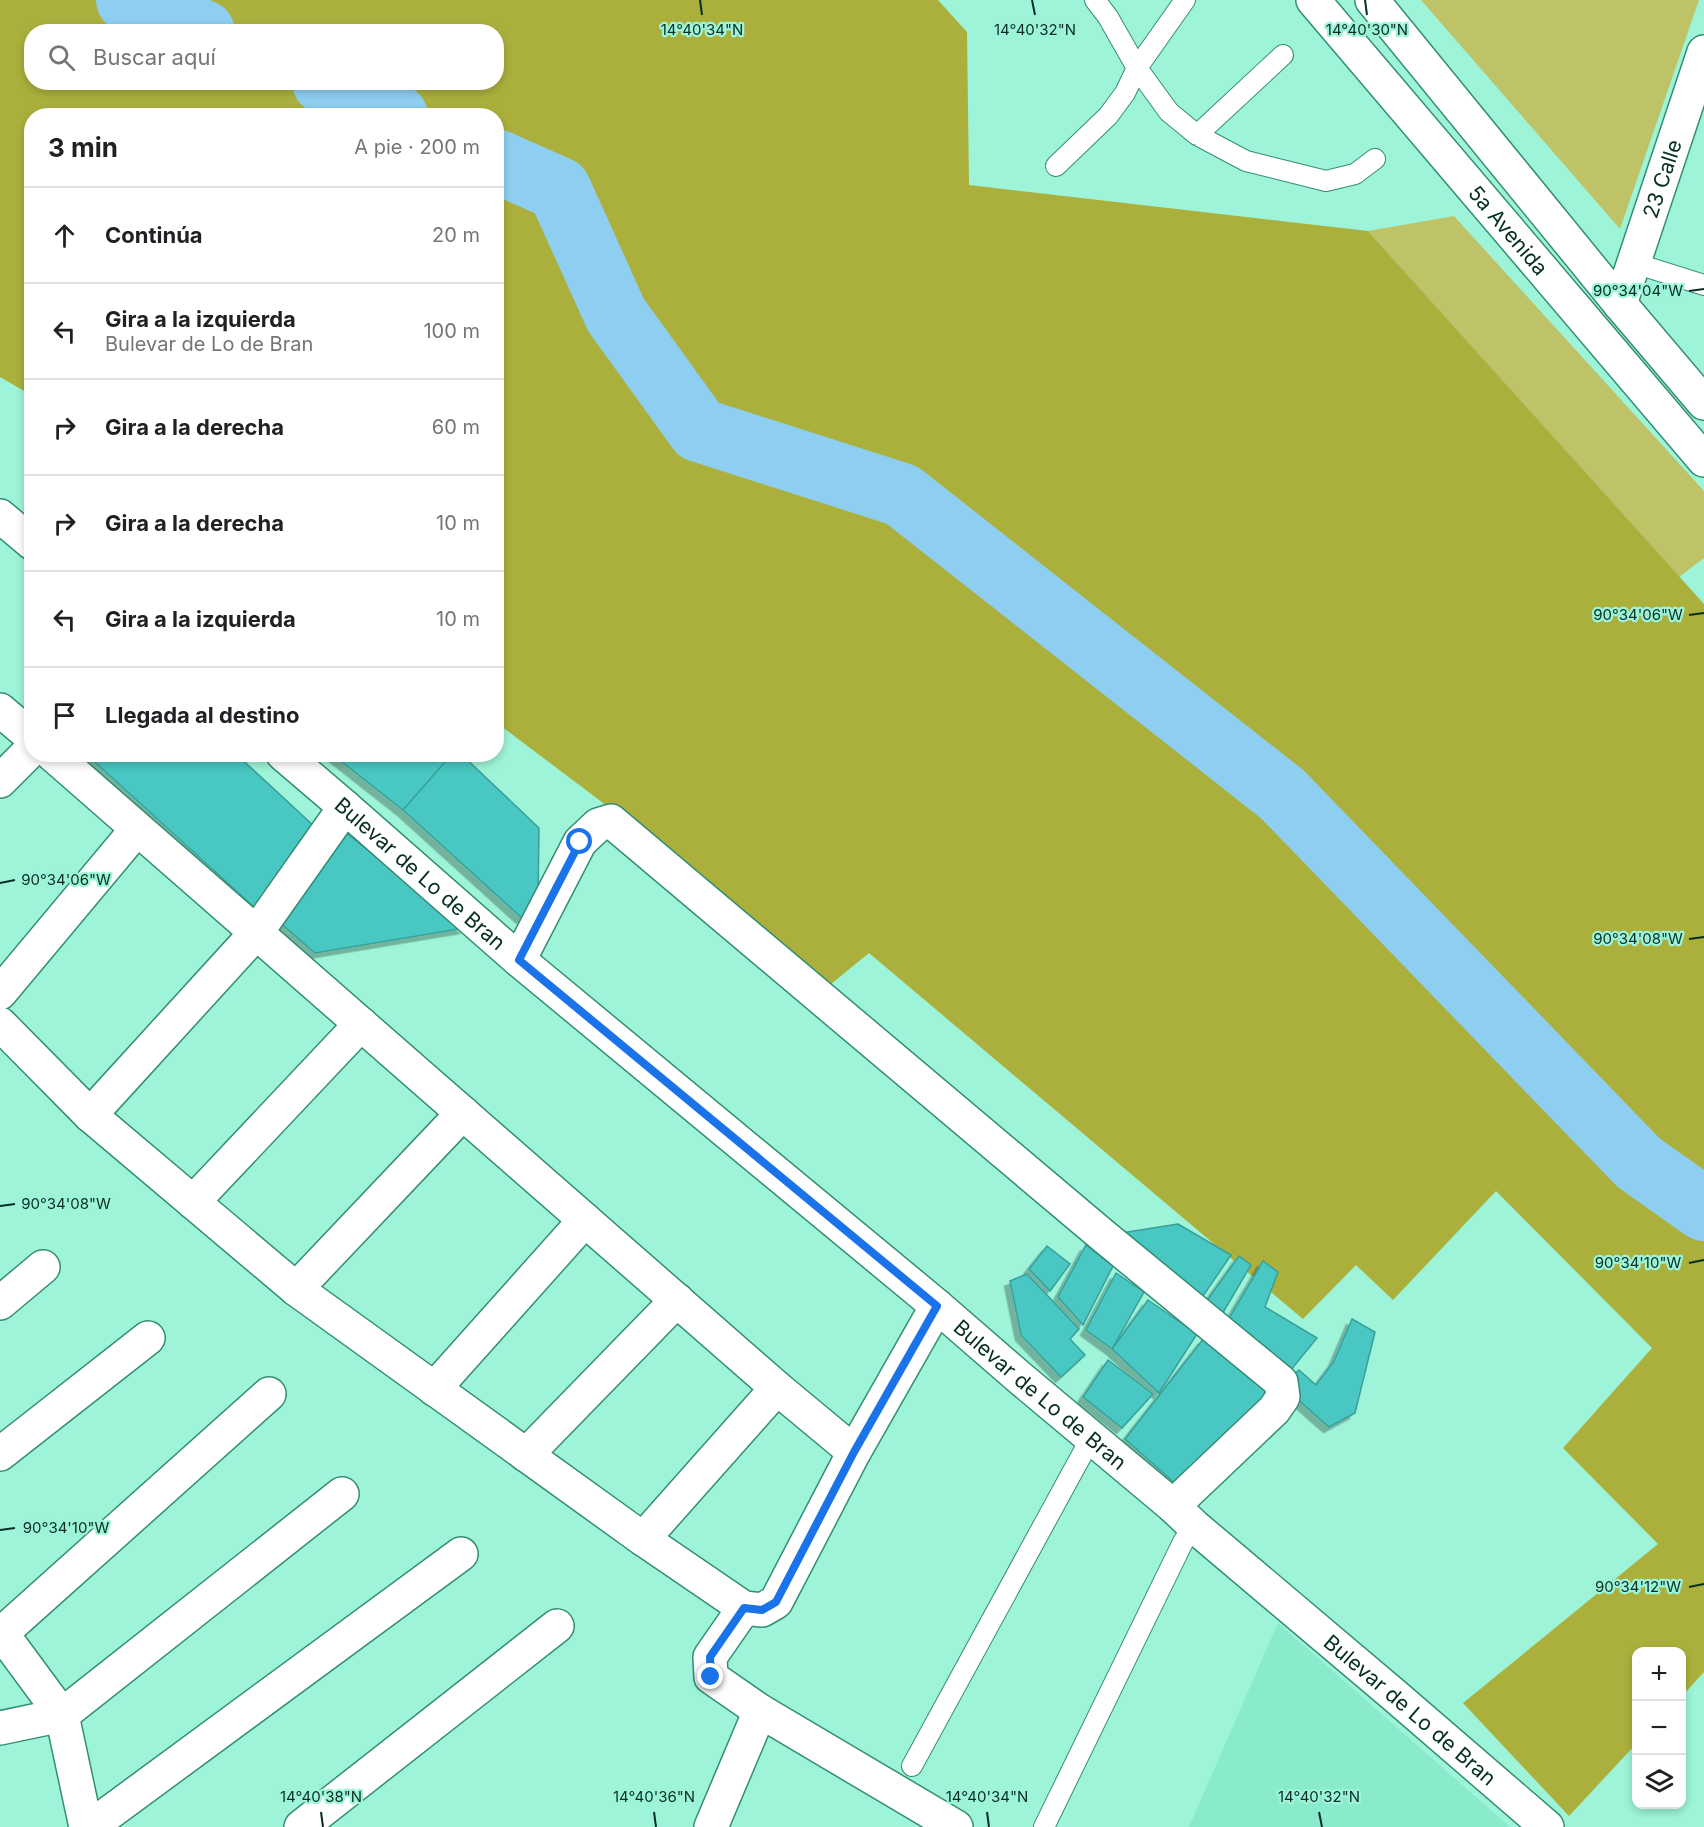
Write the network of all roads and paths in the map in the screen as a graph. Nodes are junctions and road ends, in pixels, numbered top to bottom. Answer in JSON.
{"nodes":[{"id":1,"x":1095,"y":0,"type":"edge"},
{"id":2,"x":1185,"y":0,"type":"edge"},
{"id":3,"x":1313,"y":0,"type":"edge"},
{"id":4,"x":1372,"y":0,"type":"edge"},
{"id":5,"x":1704,"y":52,"type":"edge"},
{"id":6,"x":1283,"y":55,"type":"dead end"},
{"id":7,"x":1137,"y":68,"type":"junction"},
{"id":8,"x":1697,"y":93,"type":"edge"},
{"id":9,"x":1197,"y":135,"type":"junction"},
{"id":10,"x":1375,"y":159,"type":"dead end"},
{"id":11,"x":1506,"y":164,"type":"junction"},
{"id":12,"x":1056,"y":166,"type":"dead end"},
{"id":13,"x":1476,"y":192,"type":"junction"},
{"id":14,"x":1634,"y":263,"type":"junction"},
{"id":15,"x":1704,"y":285,"type":"edge"},
{"id":16,"x":1620,"y":304,"type":"junction"},
{"id":17,"x":1704,"y":403,"type":"edge"},
{"id":18,"x":1704,"y":460,"type":"edge"},
{"id":19,"x":0,"y":516,"type":"edge"},
{"id":20,"x":24,"y":536,"type":"edge"},
{"id":21,"x":0,"y":710,"type":"edge"},
{"id":22,"x":24,"y":730,"type":"edge"},
{"id":23,"x":24,"y":757,"type":"edge"},
{"id":24,"x":61,"y":762,"type":"edge"},
{"id":25,"x":292,"y":762,"type":"edge"},
{"id":26,"x":0,"y":781,"type":"edge"},
{"id":27,"x":345,"y":807,"type":"junction"},
{"id":28,"x":137,"y":829,"type":"junction"},
{"id":29,"x":256,"y":933,"type":"junction"},
{"id":30,"x":519,"y":960,"type":"junction"},
{"id":31,"x":0,"y":993,"type":"edge"},
{"id":32,"x":0,"y":1024,"type":"edge"},
{"id":33,"x":361,"y":1024,"type":"junction"},
{"id":34,"x":463,"y":1113,"type":"junction"},
{"id":35,"x":90,"y":1115,"type":"junction"},
{"id":36,"x":193,"y":1202,"type":"junction"},
{"id":37,"x":585,"y":1220,"type":"junction"},
{"id":38,"x":43,"y":1267,"type":"dead end"},
{"id":39,"x":296,"y":1289,"type":"junction"},
{"id":40,"x":677,"y":1300,"type":"junction"},
{"id":41,"x":0,"y":1303,"type":"edge"},
{"id":42,"x":937,"y":1306,"type":"junction"},
{"id":43,"x":148,"y":1338,"type":"dead end"},
{"id":44,"x":777,"y":1388,"type":"junction"},
{"id":45,"x":435,"y":1389,"type":"junction"},
{"id":46,"x":269,"y":1394,"type":"dead end"},
{"id":47,"x":1091,"y":1438,"type":"junction"},
{"id":48,"x":854,"y":1452,"type":"junction"},
{"id":49,"x":0,"y":1455,"type":"edge"},
{"id":50,"x":526,"y":1455,"type":"junction"},
{"id":51,"x":342,"y":1494,"type":"dead end"},
{"id":52,"x":1183,"y":1516,"type":"junction"},
{"id":53,"x":643,"y":1539,"type":"junction"},
{"id":54,"x":461,"y":1554,"type":"dead end"},
{"id":55,"x":744,"y":1608,"type":"junction"},
{"id":56,"x":557,"y":1626,"type":"dead end"},
{"id":57,"x":1,"y":1632,"type":"edge"},
{"id":58,"x":760,"y":1710,"type":"junction"},
{"id":59,"x":62,"y":1715,"type":"junction"},
{"id":60,"x":0,"y":1728,"type":"edge"},
{"id":61,"x":912,"y":1766,"type":"dead end"},
{"id":62,"x":88,"y":1827,"type":"edge"},
{"id":63,"x":301,"y":1827,"type":"edge"},
{"id":64,"x":711,"y":1827,"type":"edge"},
{"id":65,"x":956,"y":1827,"type":"edge"},
{"id":66,"x":1044,"y":1827,"type":"edge"},
{"id":67,"x":1547,"y":1827,"type":"edge"}],
"edges":[{"from":1,"to":7,"type":"lane"},
{"from":2,"to":7,"type":"lane"},
{"from":3,"to":13,"type":"street","name":"5a Avenida"},
{"from":4,"to":11,"type":"street","name":"5a Avenida"},
{"from":5,"to":8,"type":"street","name":"23 Calle"},
{"from":6,"to":9,"type":"lane"},
{"from":7,"to":9,"type":"lane"},
{"from":7,"to":12,"type":"lane"},
{"from":8,"to":14,"type":"street","name":"23 Calle"},
{"from":9,"to":10,"type":"lane"},
{"from":11,"to":13,"type":"street"},
{"from":11,"to":16,"type":"street","name":"5a Avenida"},
{"from":13,"to":18,"type":"street","name":"5a Avenida"},
{"from":14,"to":15,"type":"lane"},
{"from":14,"to":16,"type":"street","name":"23 Calle"},
{"from":16,"to":17,"type":"street","name":"5a Avenida"},
{"from":19,"to":20,"type":"street"},
{"from":21,"to":22,"type":"street"},
{"from":23,"to":26,"type":"street"},
{"from":24,"to":28,"type":"street"},
{"from":25,"to":27,"type":"street","name":"Bulevar de Lo de Bran"},
{"from":27,"to":29,"type":"street"},
{"from":27,"to":30,"type":"street","name":"Bulevar de Lo de Bran"},
{"from":28,"to":29,"type":"street"},
{"from":28,"to":31,"type":"street"},
{"from":29,"to":33,"type":"street"},
{"from":29,"to":35,"type":"street"},
{"from":30,"to":42,"type":"street","name":"Bulevar de Lo de Bran"},
{"from":30,"to":52,"type":"street"},
{"from":32,"to":35,"type":"street"},
{"from":33,"to":34,"type":"street"},
{"from":33,"to":36,"type":"street"},
{"from":34,"to":37,"type":"street"},
{"from":34,"to":39,"type":"street"},
{"from":35,"to":36,"type":"street"},
{"from":36,"to":39,"type":"street"},
{"from":37,"to":40,"type":"street"},
{"from":37,"to":45,"type":"street"},
{"from":38,"to":41,"type":"street"},
{"from":39,"to":45,"type":"street"},
{"from":40,"to":44,"type":"street"},
{"from":40,"to":50,"type":"street"},
{"from":42,"to":47,"type":"street","name":"Bulevar de Lo de Bran"},
{"from":42,"to":48,"type":"street"},
{"from":43,"to":49,"type":"street"},
{"from":44,"to":48,"type":"street"},
{"from":44,"to":53,"type":"street"},
{"from":45,"to":50,"type":"street"},
{"from":46,"to":57,"type":"street"},
{"from":47,"to":52,"type":"street","name":"Bulevar de Lo de Bran"},
{"from":47,"to":61,"type":"lane"},
{"from":48,"to":55,"type":"street"},
{"from":50,"to":53,"type":"street"},
{"from":51,"to":59,"type":"street"},
{"from":52,"to":66,"type":"lane"},
{"from":52,"to":67,"type":"street","name":"Bulevar de Lo de Bran"},
{"from":53,"to":55,"type":"street"},
{"from":54,"to":62,"type":"street"},
{"from":55,"to":58,"type":"street"},
{"from":56,"to":63,"type":"street"},
{"from":57,"to":59,"type":"street"},
{"from":58,"to":64,"type":"street"},
{"from":58,"to":65,"type":"street"},
{"from":59,"to":60,"type":"street"},
{"from":59,"to":62,"type":"street"}]}
